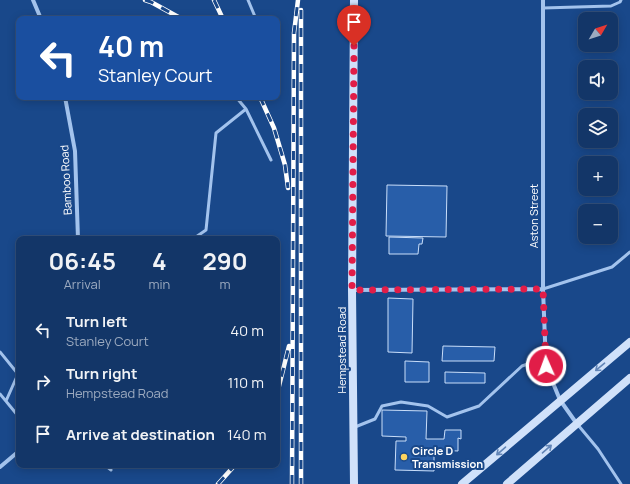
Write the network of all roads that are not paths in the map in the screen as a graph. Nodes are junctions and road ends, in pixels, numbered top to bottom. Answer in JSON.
{"nodes":[{"id":1,"x":33,"y":0,"type":"edge"},
{"id":2,"x":248,"y":0,"type":"edge"},
{"id":3,"x":354,"y":0,"type":"edge"},
{"id":4,"x":543,"y":0,"type":"edge"},
{"id":5,"x":621,"y":0,"type":"edge"},
{"id":6,"x":543,"y":8,"type":"junction"},
{"id":7,"x":40,"y":16,"type":"edge"},
{"id":8,"x":255,"y":16,"type":"edge"},
{"id":9,"x":66,"y":100,"type":"edge"},
{"id":10,"x":238,"y":100,"type":"edge"},
{"id":11,"x":246,"y":109,"type":"junction"},
{"id":12,"x":271,"y":160,"type":"dead end"},
{"id":13,"x":78,"y":236,"type":"edge"},
{"id":14,"x":198,"y":236,"type":"edge"},
{"id":15,"x":630,"y":252,"type":"edge"},
{"id":16,"x":543,"y":289,"type":"junction"},
{"id":17,"x":352,"y":290,"type":"junction"},
{"id":18,"x":630,"y":342,"type":"edge"},
{"id":19,"x":0,"y":352,"type":"edge"},
{"id":20,"x":545,"y":358,"type":"junction"},
{"id":21,"x":16,"y":372,"type":"edge"},
{"id":22,"x":16,"y":378,"type":"edge"},
{"id":23,"x":630,"y":378,"type":"edge"},
{"id":24,"x":0,"y":394,"type":"edge"},
{"id":25,"x":560,"y":400,"type":"junction"},
{"id":26,"x":6,"y":401,"type":"junction"},
{"id":27,"x":16,"y":413,"type":"edge"},
{"id":28,"x":577,"y":424,"type":"junction"},
{"id":29,"x":353,"y":427,"type":"junction"},
{"id":30,"x":16,"y":454,"type":"edge"},
{"id":31,"x":0,"y":467,"type":"edge"},
{"id":32,"x":109,"y":468,"type":"edge"},
{"id":33,"x":111,"y":470,"type":"dead end"},
{"id":34,"x":354,"y":484,"type":"edge"},
{"id":35,"x":462,"y":484,"type":"edge"},
{"id":36,"x":508,"y":484,"type":"edge"},
{"id":37,"x":621,"y":484,"type":"edge"}],
"edges":[{"from":1,"to":7,"type":"street"},
{"from":2,"to":8,"type":"lane"},
{"from":3,"to":17,"type":"main road","name":"Hempstead Road"},
{"from":4,"to":6,"type":"street","name":"Aston Street"},
{"from":5,"to":6,"type":"lane"},
{"from":6,"to":16,"type":"street","name":"Aston Street"},
{"from":9,"to":13,"type":"street","name":"Bamboo Road"},
{"from":10,"to":11,"type":"lane"},
{"from":11,"to":12,"type":"lane"},
{"from":11,"to":14,"type":"lane"},
{"from":15,"to":16,"type":"lane"},
{"from":16,"to":17,"type":"street"},
{"from":16,"to":20,"type":"street","name":"Aston Street"},
{"from":17,"to":29,"type":"main road","name":"Hempstead Road"},
{"from":18,"to":25,"type":"main road","one_way":true},
{"from":19,"to":21,"type":"lane"},
{"from":20,"to":25,"type":"street","name":"Aston Street"},
{"from":20,"to":29,"type":"lane"},
{"from":22,"to":26,"type":"lane"},
{"from":23,"to":28,"type":"main road"},
{"from":24,"to":26,"type":"lane"},
{"from":25,"to":28,"type":"street","name":"Aston Street"},
{"from":25,"to":35,"type":"main road","one_way":true},
{"from":26,"to":27,"type":"lane"},
{"from":36,"to":28,"type":"main road","one_way":true},
{"from":28,"to":37,"type":"lane"},
{"from":29,"to":34,"type":"main road","name":"Hempstead Road"},
{"from":30,"to":31,"type":"street"},
{"from":32,"to":33,"type":"lane"}]}
